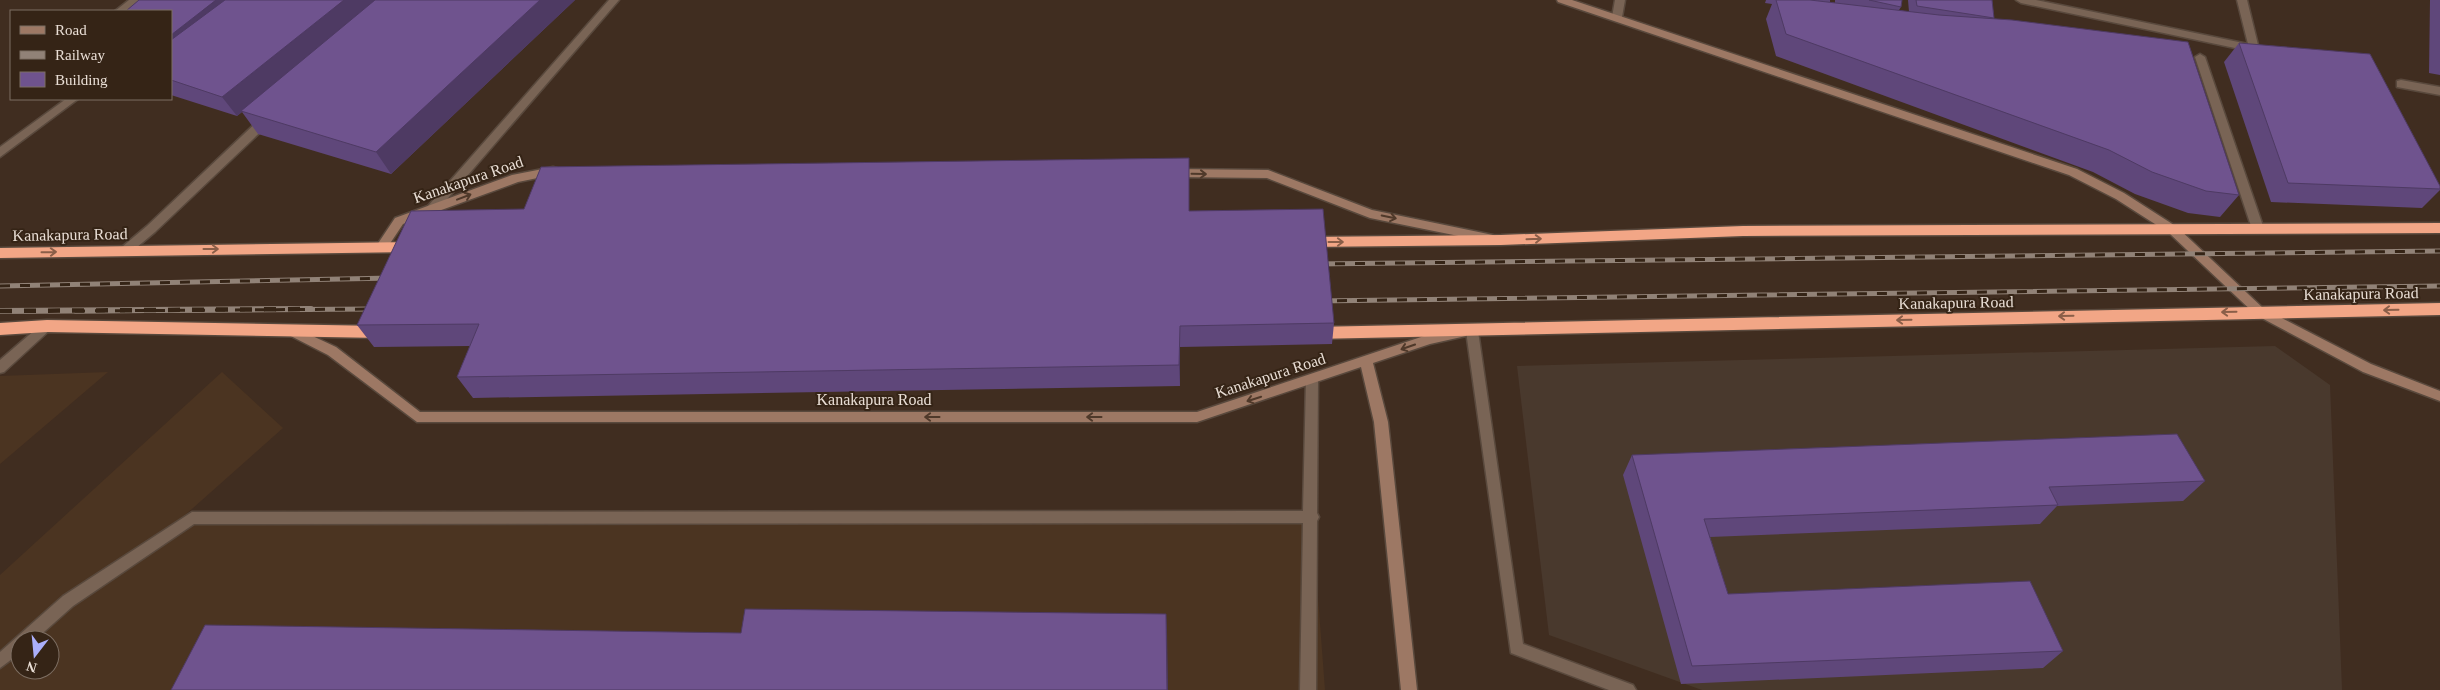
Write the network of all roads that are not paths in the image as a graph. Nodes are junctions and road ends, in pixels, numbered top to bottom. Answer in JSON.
{"nodes":[{"id":1,"x":136,"y":0,"type":"edge"},
{"id":2,"x":614,"y":0,"type":"edge"},
{"id":3,"x":1562,"y":0,"type":"edge"},
{"id":4,"x":1620,"y":0,"type":"edge"},
{"id":5,"x":2021,"y":0,"type":"edge"},
{"id":6,"x":2242,"y":0,"type":"edge"},
{"id":7,"x":121,"y":10,"type":"edge"},
{"id":8,"x":1617,"y":17,"type":"junction"},
{"id":9,"x":2200,"y":57,"type":"dead end"},
{"id":10,"x":2401,"y":84,"type":"dead end"},
{"id":11,"x":2440,"y":91,"type":"edge"},
{"id":12,"x":72,"y":100,"type":"edge"},
{"id":13,"x":272,"y":113,"type":"edge"},
{"id":14,"x":0,"y":154,"type":"edge"},
{"id":15,"x":563,"y":169,"type":"edge"},
{"id":16,"x":1159,"y":173,"type":"edge"},
{"id":17,"x":432,"y":209,"type":"junction"},
{"id":18,"x":2440,"y":228,"type":"edge"},
{"id":19,"x":2258,"y":229,"type":"junction"},
{"id":20,"x":2173,"y":230,"type":"junction"},
{"id":21,"x":1501,"y":240,"type":"junction"},
{"id":22,"x":1293,"y":242,"type":"edge"},
{"id":23,"x":430,"y":247,"type":"edge"},
{"id":24,"x":381,"y":248,"type":"junction"},
{"id":25,"x":126,"y":250,"type":"junction"},
{"id":26,"x":0,"y":253,"type":"edge"},
{"id":27,"x":2440,"y":309,"type":"edge"},
{"id":28,"x":2260,"y":312,"type":"junction"},
{"id":29,"x":47,"y":326,"type":"junction"},
{"id":30,"x":0,"y":329,"type":"edge"},
{"id":31,"x":289,"y":330,"type":"junction"},
{"id":32,"x":1472,"y":331,"type":"junction"},
{"id":33,"x":399,"y":332,"type":"edge"},
{"id":34,"x":1296,"y":334,"type":"edge"},
{"id":35,"x":1366,"y":362,"type":"junction"},
{"id":36,"x":0,"y":368,"type":"edge"},
{"id":37,"x":1312,"y":380,"type":"junction"},
{"id":38,"x":2440,"y":396,"type":"edge"},
{"id":39,"x":1312,"y":517,"type":"junction"},
{"id":40,"x":35,"y":630,"type":"edge"},
{"id":41,"x":10,"y":653,"type":"edge"},
{"id":42,"x":0,"y":662,"type":"edge"},
{"id":43,"x":1308,"y":690,"type":"edge"},
{"id":44,"x":1409,"y":690,"type":"edge"},
{"id":45,"x":1628,"y":690,"type":"edge"}],
"edges":[{"from":1,"to":7,"type":"street"},
{"from":2,"to":17,"type":"street"},
{"from":3,"to":8,"type":"street"},
{"from":4,"to":8,"type":"street"},
{"from":5,"to":6,"type":"street"},
{"from":8,"to":20,"type":"street"},
{"from":9,"to":19,"type":"street"},
{"from":10,"to":11,"type":"street"},
{"from":12,"to":14,"type":"street"},
{"from":13,"to":25,"type":"street"},
{"from":17,"to":15,"type":"street","name":"Kanakapura Road","one_way":true},
{"from":16,"to":21,"type":"street","one_way":true},
{"from":17,"to":24,"type":"street","name":"Kanakapura Road"},
{"from":18,"to":19,"type":"highway"},
{"from":19,"to":20,"type":"highway"},
{"from":21,"to":20,"type":"highway","one_way":true},
{"from":20,"to":28,"type":"street"},
{"from":22,"to":21,"type":"highway","one_way":true},
{"from":23,"to":24,"type":"highway","name":"Kanakapura Road"},
{"from":25,"to":24,"type":"highway","name":"Kanakapura Road","one_way":true},
{"from":26,"to":25,"type":"highway","name":"Kanakapura Road","one_way":true},
{"from":27,"to":28,"type":"highway","name":"Kanakapura Road","one_way":true},
{"from":28,"to":32,"type":"highway","name":"Kanakapura Road","one_way":true},
{"from":28,"to":38,"type":"street"},
{"from":29,"to":30,"type":"highway","name":"Kanakapura Road"},
{"from":29,"to":31,"type":"highway","name":"Kanakapura Road"},
{"from":29,"to":36,"type":"street"},
{"from":31,"to":33,"type":"highway","name":"Kanakapura Road"},
{"from":37,"to":31,"type":"street","name":"Kanakapura Road","one_way":true},
{"from":32,"to":34,"type":"highway","name":"Kanakapura Road"},
{"from":32,"to":35,"type":"street","name":"Kanakapura Road","one_way":true},
{"from":32,"to":45,"type":"street"},
{"from":35,"to":37,"type":"street","name":"Kanakapura Road"},
{"from":35,"to":44,"type":"street"},
{"from":37,"to":39,"type":"street"},
{"from":39,"to":40,"type":"street"},
{"from":39,"to":43,"type":"street"},
{"from":41,"to":42,"type":"street"}]}
